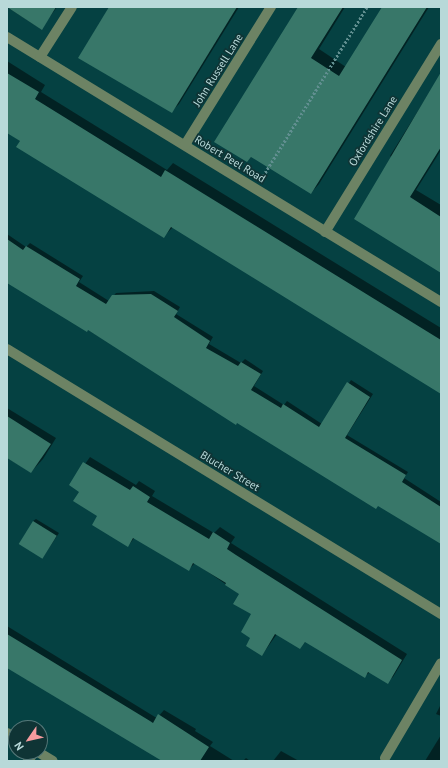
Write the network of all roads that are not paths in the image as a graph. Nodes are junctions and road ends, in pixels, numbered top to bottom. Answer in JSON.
{"nodes":[{"id":1,"x":72,"y":7,"type":"edge"},
{"id":2,"x":271,"y":7,"type":"edge"},
{"id":3,"x":7,"y":37,"type":"edge"},
{"id":4,"x":441,"y":44,"type":"edge"},
{"id":5,"x":40,"y":57,"type":"junction"},
{"id":6,"x":185,"y":146,"type":"junction"},
{"id":7,"x":326,"y":232,"type":"junction"},
{"id":8,"x":441,"y":302,"type":"edge"},
{"id":9,"x":7,"y":349,"type":"edge"},
{"id":10,"x":441,"y":614,"type":"edge"},
{"id":11,"x":441,"y":663,"type":"edge"},
{"id":12,"x":385,"y":758,"type":"dead end"}],
"edges":[{"from":1,"to":5,"type":"street"},
{"from":2,"to":6,"type":"street","name":"John Russell Lane"},
{"from":3,"to":5,"type":"street","name":"Robert Peel Road"},
{"from":4,"to":7,"type":"street","name":"Oxfordshire Lane"},
{"from":5,"to":6,"type":"street","name":"Robert Peel Road"},
{"from":6,"to":7,"type":"street","name":"Robert Peel Road"},
{"from":7,"to":8,"type":"street","name":"Robert Peel Road"},
{"from":9,"to":10,"type":"street","name":"Blucher Street"},
{"from":11,"to":12,"type":"street"}]}
